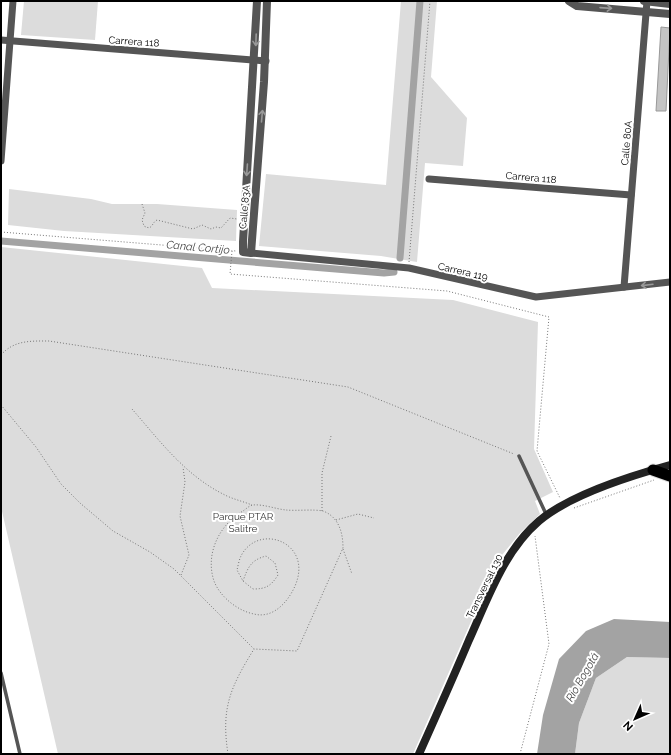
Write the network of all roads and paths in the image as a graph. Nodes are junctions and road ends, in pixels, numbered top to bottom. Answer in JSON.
{"nodes":[{"id":1,"x":13,"y":1,"type":"edge"},
{"id":2,"x":257,"y":1,"type":"edge"},
{"id":3,"x":267,"y":1,"type":"edge"},
{"id":4,"x":430,"y":1,"type":"edge"},
{"id":5,"x":569,"y":1,"type":"edge"},
{"id":6,"x":646,"y":1,"type":"edge"},
{"id":7,"x":670,"y":4,"type":"edge"},
{"id":8,"x":646,"y":11,"type":"junction"},
{"id":9,"x":670,"y":14,"type":"edge"},
{"id":10,"x":1,"y":40,"type":"edge"},
{"id":11,"x":9,"y":40,"type":"junction"},
{"id":12,"x":255,"y":60,"type":"junction"},
{"id":13,"x":266,"y":61,"type":"junction"},
{"id":14,"x":1,"y":161,"type":"edge"},
{"id":15,"x":429,"y":179,"type":"dead end"},
{"id":16,"x":631,"y":195,"type":"junction"},
{"id":17,"x":142,"y":204,"type":"dead end"},
{"id":18,"x":244,"y":220,"type":"junction"},
{"id":19,"x":1,"y":232,"type":"edge"},
{"id":20,"x":251,"y":253,"type":"junction"},
{"id":21,"x":409,"y":268,"type":"junction"},
{"id":22,"x":670,"y":282,"type":"edge"},
{"id":23,"x":624,"y":287,"type":"junction"},
{"id":24,"x":1,"y":355,"type":"edge"},
{"id":25,"x":1,"y":405,"type":"edge"},
{"id":26,"x":132,"y":409,"type":"dead end"},
{"id":27,"x":331,"y":436,"type":"dead end"},
{"id":28,"x":519,"y":456,"type":"joint"},
{"id":29,"x":183,"y":466,"type":"junction"},
{"id":30,"x":670,"y":466,"type":"edge"},
{"id":31,"x":654,"y":475,"type":"junction"},
{"id":32,"x":670,"y":476,"type":"edge"},
{"id":33,"x":563,"y":504,"type":"junction"},
{"id":34,"x":252,"y":505,"type":"junction"},
{"id":35,"x":573,"y":508,"type":"dead end"},
{"id":36,"x":322,"y":511,"type":"junction"},
{"id":37,"x":547,"y":515,"type":"junction"},
{"id":38,"x":374,"y":518,"type":"dead end"},
{"id":39,"x":336,"y":520,"type":"junction"},
{"id":40,"x":531,"y":540,"type":"dead end"},
{"id":41,"x":343,"y":548,"type":"junction"},
{"id":42,"x":352,"y":574,"type":"dead end"},
{"id":43,"x":181,"y":575,"type":"junction"},
{"id":44,"x":244,"y":581,"type":"junction"},
{"id":45,"x":254,"y":649,"type":"junction"},
{"id":46,"x":1,"y":673,"type":"edge"},
{"id":47,"x":20,"y":754,"type":"edge"},
{"id":48,"x":228,"y":754,"type":"edge"},
{"id":49,"x":420,"y":754,"type":"edge"},
{"id":50,"x":520,"y":754,"type":"edge"}],
"edges":[{"from":1,"to":11,"type":"street"},
{"from":2,"to":12,"type":"street","name":"Calle 83A","one_way":true},
{"from":3,"to":13,"type":"street","name":"Calle 83A"},
{"from":4,"to":21,"type":"path"},
{"from":5,"to":8,"type":"street","one_way":true},
{"from":6,"to":7,"type":"street"},
{"from":6,"to":8,"type":"street","name":"Calle 80A"},
{"from":8,"to":9,"type":"street"},
{"from":8,"to":16,"type":"street","name":"Calle 80A"},
{"from":10,"to":11,"type":"street","name":"Carrera 118"},
{"from":11,"to":12,"type":"street","name":"Carrera 118"},
{"from":11,"to":14,"type":"street"},
{"from":12,"to":13,"type":"street","name":"Carrera 118"},
{"from":12,"to":18,"type":"street","name":"Calle 83A","one_way":true},
{"from":20,"to":13,"type":"street","name":"Calle 83A","one_way":true},
{"from":15,"to":16,"type":"street","name":"Carrera 118"},
{"from":16,"to":23,"type":"street","name":"Calle 80A"},
{"from":17,"to":18,"type":"path"},
{"from":18,"to":20,"type":"street","name":"Calle 83A"},
{"from":19,"to":33,"type":"path"},
{"from":20,"to":21,"type":"street","name":"Carrera 119"},
{"from":21,"to":23,"type":"street","name":"Carrera 119"},
{"from":22,"to":23,"type":"street","name":"Carrera 119","one_way":true},
{"from":24,"to":28,"type":"path"},
{"from":25,"to":43,"type":"path"},
{"from":26,"to":29,"type":"path"},
{"from":27,"to":36,"type":"path"},
{"from":28,"to":37,"type":"lane"},
{"from":29,"to":34,"type":"path"},
{"from":29,"to":43,"type":"path"},
{"from":30,"to":31,"type":"main road","name":"Transversal 130"},
{"from":31,"to":32,"type":"highway"},
{"from":31,"to":33,"type":"main road","name":"Transversal 130"},
{"from":31,"to":35,"type":"path"},
{"from":33,"to":37,"type":"main road","name":"Transversal 130"},
{"from":34,"to":36,"type":"path"},
{"from":34,"to":44,"type":"path"},
{"from":36,"to":39,"type":"path"},
{"from":37,"to":49,"type":"main road","name":"Transversal 130"},
{"from":38,"to":39,"type":"path"},
{"from":39,"to":41,"type":"path"},
{"from":40,"to":50,"type":"path"},
{"from":41,"to":42,"type":"path"},
{"from":41,"to":45,"type":"path"},
{"from":43,"to":45,"type":"path"},
{"from":44,"to":44,"type":"path"},
{"from":45,"to":48,"type":"path"},
{"from":46,"to":47,"type":"lane"}]}
